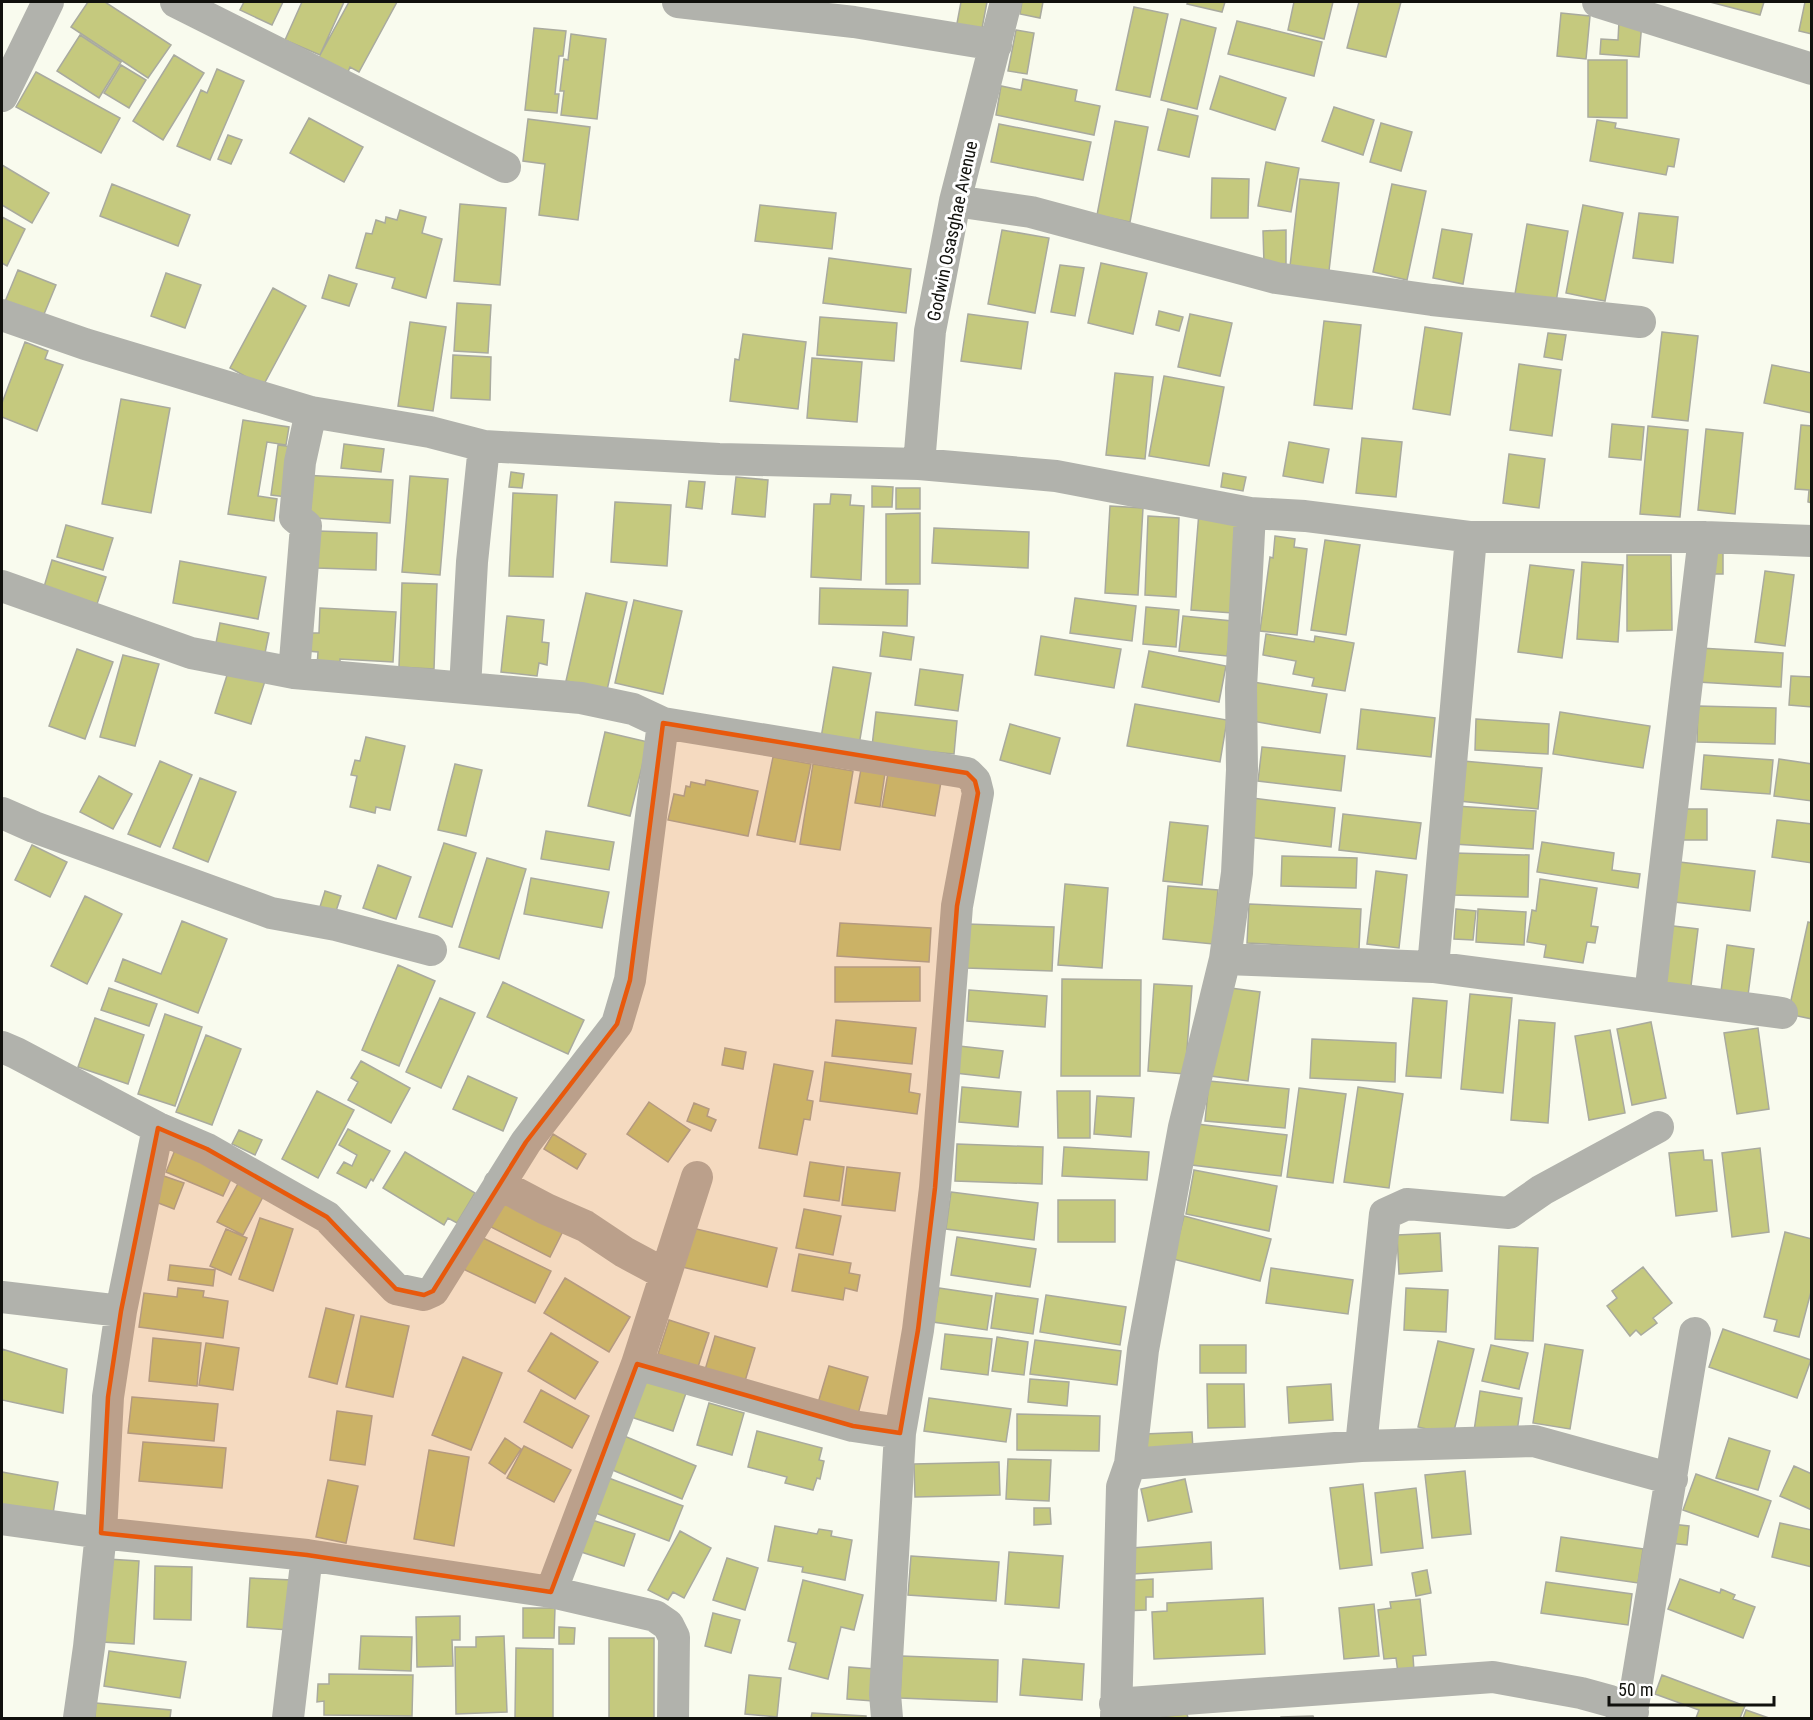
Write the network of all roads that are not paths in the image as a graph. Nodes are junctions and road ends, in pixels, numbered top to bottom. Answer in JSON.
{"nodes":[{"id":1,"x":48,"y":2,"type":"edge"},
{"id":2,"x":176,"y":2,"type":"edge"},
{"id":3,"x":678,"y":2,"type":"edge"},
{"id":4,"x":1006,"y":2,"type":"edge"},
{"id":5,"x":1598,"y":2,"type":"edge"},
{"id":6,"x":753,"y":6,"type":"edge"},
{"id":7,"x":996,"y":45,"type":"junction"},
{"id":8,"x":1812,"y":69,"type":"edge"},
{"id":9,"x":2,"y":93,"type":"edge"},
{"id":10,"x":505,"y":167,"type":"dead end"},
{"id":11,"x":955,"y":201,"type":"junction"},
{"id":12,"x":2,"y":315,"type":"edge"},
{"id":13,"x":1640,"y":322,"type":"dead end"},
{"id":14,"x":311,"y":412,"type":"junction"},
{"id":15,"x":484,"y":446,"type":"junction"},
{"id":16,"x":919,"y":464,"type":"junction"},
{"id":17,"x":1250,"y":513,"type":"junction"},
{"id":18,"x":1471,"y":537,"type":"junction"},
{"id":19,"x":1704,"y":537,"type":"junction"},
{"id":20,"x":1812,"y":542,"type":"edge"},
{"id":21,"x":2,"y":586,"type":"edge"},
{"id":22,"x":294,"y":673,"type":"junction"},
{"id":23,"x":465,"y":688,"type":"junction"},
{"id":24,"x":663,"y":723,"type":"junction"},
{"id":25,"x":2,"y":813,"type":"edge"},
{"id":26,"x":431,"y":950,"type":"dead end"},
{"id":27,"x":1225,"y":959,"type":"junction"},
{"id":28,"x":1433,"y":967,"type":"junction"},
{"id":29,"x":1650,"y":995,"type":"junction"},
{"id":30,"x":1782,"y":1012,"type":"dead end"},
{"id":31,"x":2,"y":1047,"type":"edge"},
{"id":32,"x":1658,"y":1127,"type":"dead end"},
{"id":33,"x":158,"y":1128,"type":"junction"},
{"id":34,"x":697,"y":1177,"type":"dead end"},
{"id":35,"x":500,"y":1184,"type":"junction"},
{"id":36,"x":665,"y":1274,"type":"junction"},
{"id":37,"x":2,"y":1297,"type":"edge"},
{"id":38,"x":121,"y":1311,"type":"junction"},
{"id":39,"x":1695,"y":1333,"type":"dead end"},
{"id":40,"x":637,"y":1364,"type":"junction"},
{"id":41,"x":900,"y":1432,"type":"junction"},
{"id":42,"x":1361,"y":1446,"type":"junction"},
{"id":43,"x":1130,"y":1464,"type":"junction"},
{"id":44,"x":1672,"y":1479,"type":"junction"},
{"id":45,"x":2,"y":1519,"type":"edge"},
{"id":46,"x":101,"y":1533,"type":"junction"},
{"id":47,"x":307,"y":1555,"type":"junction"},
{"id":48,"x":551,"y":1592,"type":"junction"},
{"id":49,"x":1115,"y":1711,"type":"edge"},
{"id":50,"x":1632,"y":1715,"type":"edge"},
{"id":51,"x":79,"y":1719,"type":"edge"},
{"id":52,"x":288,"y":1719,"type":"edge"},
{"id":53,"x":673,"y":1719,"type":"edge"},
{"id":54,"x":887,"y":1719,"type":"edge"}],
"edges":[{"from":1,"to":9,"type":"street"},
{"from":2,"to":10,"type":"street"},
{"from":3,"to":6,"type":"street"},
{"from":4,"to":7,"type":"street","name":"Godwin Osasghae Avenue"},
{"from":5,"to":8,"type":"street"},
{"from":6,"to":7,"type":"street"},
{"from":7,"to":11,"type":"street","name":"Godwin Osasghae Avenue"},
{"from":11,"to":13,"type":"street"},
{"from":11,"to":16,"type":"street","name":"Godwin Osasghae Avenue"},
{"from":12,"to":14,"type":"street"},
{"from":14,"to":15,"type":"street"},
{"from":14,"to":22,"type":"street"},
{"from":15,"to":16,"type":"street"},
{"from":15,"to":23,"type":"street"},
{"from":16,"to":17,"type":"street"},
{"from":17,"to":18,"type":"street"},
{"from":17,"to":27,"type":"street"},
{"from":18,"to":19,"type":"street"},
{"from":18,"to":28,"type":"street"},
{"from":19,"to":20,"type":"street"},
{"from":19,"to":29,"type":"street"},
{"from":21,"to":22,"type":"street"},
{"from":22,"to":23,"type":"street"},
{"from":23,"to":24,"type":"street"},
{"from":24,"to":35,"type":"street"},
{"from":24,"to":41,"type":"street"},
{"from":25,"to":26,"type":"street"},
{"from":27,"to":28,"type":"street"},
{"from":27,"to":43,"type":"street"},
{"from":28,"to":29,"type":"street"},
{"from":29,"to":30,"type":"street"},
{"from":31,"to":33,"type":"street"},
{"from":32,"to":42,"type":"street"},
{"from":33,"to":35,"type":"street"},
{"from":33,"to":38,"type":"street"},
{"from":34,"to":36,"type":"street"},
{"from":35,"to":36,"type":"street"},
{"from":36,"to":40,"type":"street"},
{"from":37,"to":38,"type":"street"},
{"from":38,"to":46,"type":"street"},
{"from":39,"to":44,"type":"street"},
{"from":40,"to":41,"type":"street"},
{"from":40,"to":48,"type":"street"},
{"from":41,"to":54,"type":"street"},
{"from":42,"to":43,"type":"street"},
{"from":42,"to":44,"type":"street"},
{"from":43,"to":49,"type":"street"},
{"from":44,"to":50,"type":"street"},
{"from":45,"to":46,"type":"street"},
{"from":46,"to":47,"type":"street"},
{"from":46,"to":51,"type":"street"},
{"from":47,"to":48,"type":"street"},
{"from":47,"to":52,"type":"street"},
{"from":48,"to":53,"type":"street"},
{"from":49,"to":50,"type":"street"}]}
